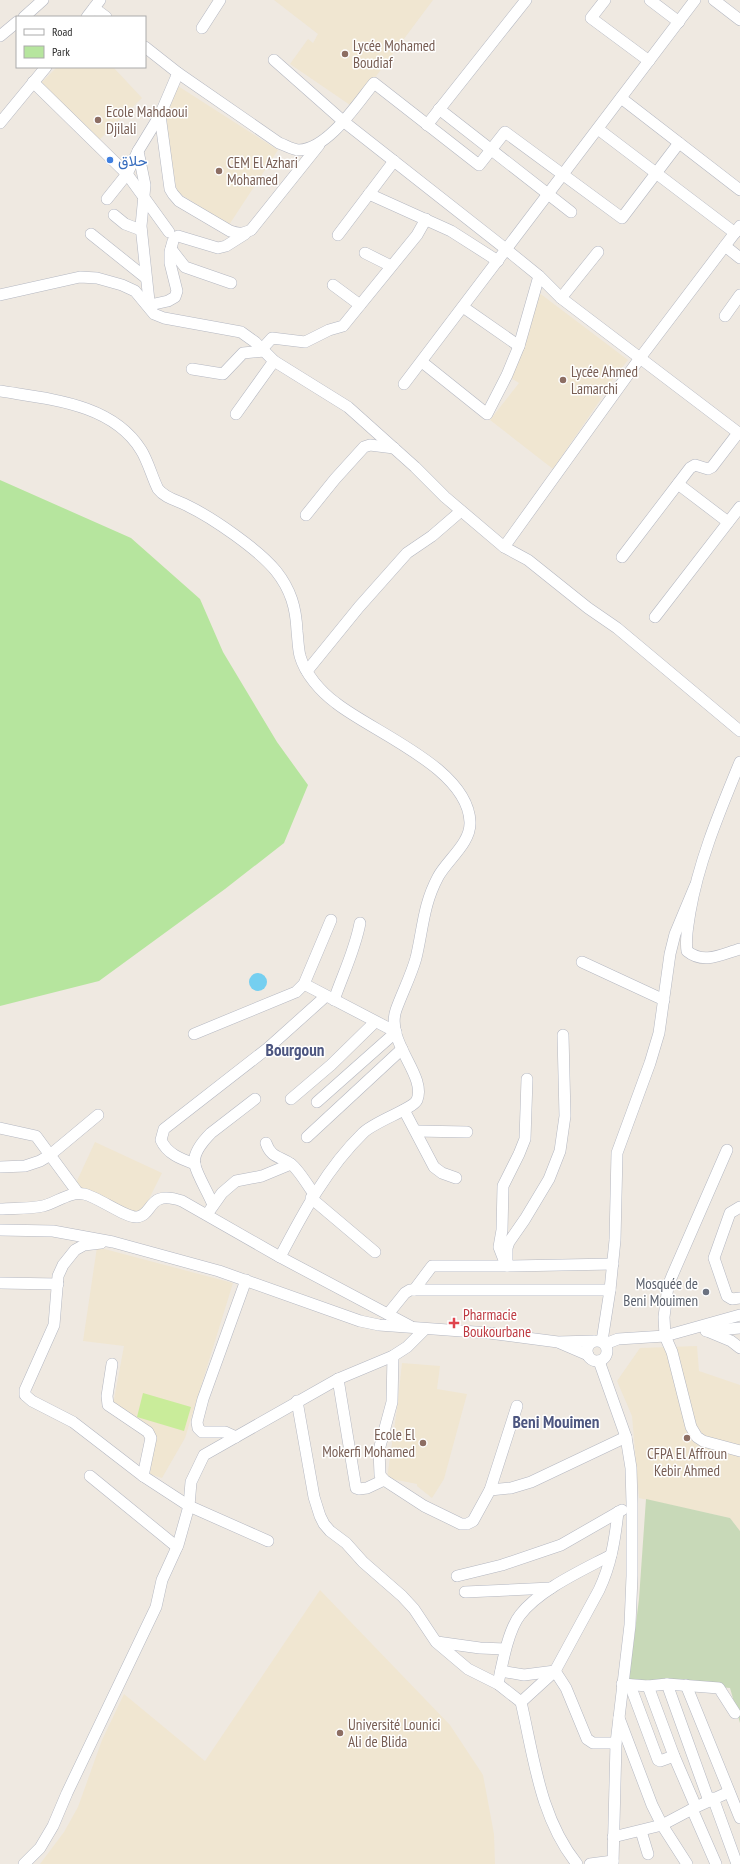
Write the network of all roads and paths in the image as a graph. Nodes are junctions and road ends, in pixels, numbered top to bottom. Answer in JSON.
{"nodes":[{"id":1,"x":43,"y":0,"type":"edge"},
{"id":2,"x":220,"y":0,"type":"edge"},
{"id":3,"x":526,"y":0,"type":"edge"},
{"id":4,"x":606,"y":0,"type":"edge"},
{"id":5,"x":650,"y":0,"type":"edge"},
{"id":6,"x":695,"y":0,"type":"edge"},
{"id":7,"x":714,"y":0,"type":"edge"},
{"id":8,"x":97,"y":4,"type":"edge"},
{"id":9,"x":25,"y":16,"type":"edge"},
{"id":10,"x":88,"y":16,"type":"edge"},
{"id":11,"x":105,"y":16,"type":"edge"},
{"id":12,"x":740,"y":20,"type":"edge"},
{"id":13,"x":679,"y":22,"type":"junction"},
{"id":14,"x":16,"y":23,"type":"edge"},
{"id":15,"x":202,"y":28,"type":"dead end"},
{"id":16,"x":0,"y":36,"type":"edge"},
{"id":17,"x":146,"y":48,"type":"edge"},
{"id":18,"x":274,"y":60,"type":"dead end"},
{"id":19,"x":649,"y":61,"type":"junction"},
{"id":20,"x":45,"y":68,"type":"edge"},
{"id":21,"x":178,"y":73,"type":"junction"},
{"id":22,"x":33,"y":82,"type":"junction"},
{"id":23,"x":621,"y":98,"type":"junction"},
{"id":24,"x":439,"y":109,"type":"junction"},
{"id":25,"x":160,"y":114,"type":"junction"},
{"id":26,"x":343,"y":121,"type":"junction"},
{"id":27,"x":0,"y":123,"type":"edge"},
{"id":28,"x":427,"y":125,"type":"junction"},
{"id":29,"x":598,"y":129,"type":"junction"},
{"id":30,"x":320,"y":143,"type":"junction"},
{"id":31,"x":678,"y":143,"type":"junction"},
{"id":32,"x":491,"y":150,"type":"junction"},
{"id":33,"x":138,"y":151,"type":"junction"},
{"id":34,"x":394,"y":161,"type":"junction"},
{"id":35,"x":656,"y":173,"type":"junction"},
{"id":36,"x":127,"y":174,"type":"junction"},
{"id":37,"x":563,"y":174,"type":"junction"},
{"id":38,"x":740,"y":190,"type":"edge"},
{"id":39,"x":369,"y":194,"type":"junction"},
{"id":40,"x":548,"y":194,"type":"junction"},
{"id":41,"x":107,"y":199,"type":"dead end"},
{"id":42,"x":144,"y":199,"type":"junction"},
{"id":43,"x":571,"y":212,"type":"dead end"},
{"id":44,"x":114,"y":215,"type":"dead end"},
{"id":45,"x":426,"y":219,"type":"junction"},
{"id":46,"x":141,"y":230,"type":"junction"},
{"id":47,"x":737,"y":230,"type":"edge"},
{"id":48,"x":91,"y":234,"type":"dead end"},
{"id":49,"x":245,"y":234,"type":"junction"},
{"id":50,"x":338,"y":235,"type":"dead end"},
{"id":51,"x":173,"y":240,"type":"junction"},
{"id":52,"x":725,"y":246,"type":"junction"},
{"id":53,"x":507,"y":250,"type":"junction"},
{"id":54,"x":598,"y":252,"type":"dead end"},
{"id":55,"x":365,"y":253,"type":"dead end"},
{"id":56,"x":740,"y":258,"type":"edge"},
{"id":57,"x":498,"y":261,"type":"junction"},
{"id":58,"x":391,"y":266,"type":"junction"},
{"id":59,"x":539,"y":276,"type":"junction"},
{"id":60,"x":146,"y":278,"type":"junction"},
{"id":61,"x":231,"y":283,"type":"dead end"},
{"id":62,"x":333,"y":286,"type":"dead end"},
{"id":63,"x":0,"y":295,"type":"edge"},
{"id":64,"x":740,"y":295,"type":"edge"},
{"id":65,"x":561,"y":298,"type":"junction"},
{"id":66,"x":360,"y":305,"type":"junction"},
{"id":67,"x":463,"y":307,"type":"junction"},
{"id":68,"x":152,"y":309,"type":"junction"},
{"id":69,"x":725,"y":316,"type":"dead end"},
{"id":70,"x":519,"y":346,"type":"junction"},
{"id":71,"x":263,"y":350,"type":"junction"},
{"id":72,"x":640,"y":358,"type":"junction"},
{"id":73,"x":274,"y":362,"type":"junction"},
{"id":74,"x":422,"y":362,"type":"junction"},
{"id":75,"x":192,"y":369,"type":"dead end"},
{"id":76,"x":404,"y":384,"type":"dead end"},
{"id":77,"x":0,"y":391,"type":"edge"},
{"id":78,"x":236,"y":414,"type":"dead end"},
{"id":79,"x":739,"y":433,"type":"edge"},
{"id":80,"x":394,"y":448,"type":"junction"},
{"id":81,"x":678,"y":484,"type":"junction"},
{"id":82,"x":740,"y":507,"type":"edge"},
{"id":83,"x":462,"y":511,"type":"junction"},
{"id":84,"x":306,"y":514,"type":"dead end"},
{"id":85,"x":728,"y":522,"type":"junction"},
{"id":86,"x":504,"y":548,"type":"junction"},
{"id":87,"x":622,"y":557,"type":"dead end"},
{"id":88,"x":655,"y":617,"type":"dead end"},
{"id":89,"x":307,"y":671,"type":"junction"},
{"id":90,"x":740,"y":731,"type":"edge"},
{"id":91,"x":740,"y":762,"type":"edge"},
{"id":92,"x":695,"y":886,"type":"junction"},
{"id":93,"x":331,"y":920,"type":"dead end"},
{"id":94,"x":360,"y":924,"type":"dead end"},
{"id":95,"x":740,"y":949,"type":"edge"},
{"id":96,"x":582,"y":962,"type":"dead end"},
{"id":97,"x":304,"y":984,"type":"junction"},
{"id":98,"x":330,"y":998,"type":"junction"},
{"id":99,"x":664,"y":1000,"type":"junction"},
{"id":100,"x":375,"y":1022,"type":"junction"},
{"id":101,"x":396,"y":1032,"type":"junction"},
{"id":102,"x":194,"y":1034,"type":"dead end"},
{"id":103,"x":563,"y":1035,"type":"dead end"},
{"id":104,"x":402,"y":1049,"type":"junction"},
{"id":105,"x":527,"y":1079,"type":"dead end"},
{"id":106,"x":255,"y":1099,"type":"dead end"},
{"id":107,"x":291,"y":1099,"type":"dead end"},
{"id":108,"x":317,"y":1102,"type":"dead end"},
{"id":109,"x":404,"y":1110,"type":"junction"},
{"id":110,"x":98,"y":1115,"type":"dead end"},
{"id":111,"x":0,"y":1128,"type":"edge"},
{"id":112,"x":416,"y":1131,"type":"junction"},
{"id":113,"x":467,"y":1132,"type":"dead end"},
{"id":114,"x":307,"y":1137,"type":"dead end"},
{"id":115,"x":266,"y":1143,"type":"dead end"},
{"id":116,"x":728,"y":1150,"type":"dead end"},
{"id":117,"x":50,"y":1155,"type":"junction"},
{"id":118,"x":195,"y":1164,"type":"junction"},
{"id":119,"x":291,"y":1164,"type":"junction"},
{"id":120,"x":0,"y":1167,"type":"edge"},
{"id":121,"x":456,"y":1178,"type":"dead end"},
{"id":122,"x":78,"y":1193,"type":"junction"},
{"id":123,"x":312,"y":1196,"type":"junction"},
{"id":124,"x":213,"y":1205,"type":"junction"},
{"id":125,"x":740,"y":1207,"type":"edge"},
{"id":126,"x":0,"y":1209,"type":"edge"},
{"id":127,"x":207,"y":1216,"type":"junction"},
{"id":128,"x":0,"y":1230,"type":"edge"},
{"id":129,"x":110,"y":1242,"type":"junction"},
{"id":130,"x":375,"y":1252,"type":"dead end"},
{"id":131,"x":280,"y":1257,"type":"junction"},
{"id":132,"x":613,"y":1264,"type":"junction"},
{"id":133,"x":507,"y":1266,"type":"junction"},
{"id":134,"x":246,"y":1280,"type":"junction"},
{"id":135,"x":0,"y":1283,"type":"edge"},
{"id":136,"x":58,"y":1284,"type":"junction"},
{"id":137,"x":414,"y":1290,"type":"junction"},
{"id":138,"x":610,"y":1290,"type":"junction"},
{"id":139,"x":740,"y":1298,"type":"edge"},
{"id":140,"x":388,"y":1314,"type":"junction"},
{"id":141,"x":740,"y":1315,"type":"edge"},
{"id":142,"x":740,"y":1328,"type":"edge"},
{"id":143,"x":420,"y":1329,"type":"junction"},
{"id":144,"x":706,"y":1331,"type":"junction"},
{"id":145,"x":683,"y":1332,"type":"junction"},
{"id":146,"x":665,"y":1336,"type":"junction"},
{"id":147,"x":558,"y":1342,"type":"junction"},
{"id":148,"x":602,"y":1344,"type":"junction"},
{"id":149,"x":740,"y":1348,"type":"edge"},
{"id":150,"x":588,"y":1355,"type":"junction"},
{"id":151,"x":392,"y":1356,"type":"junction"},
{"id":152,"x":599,"y":1361,"type":"junction"},
{"id":153,"x":112,"y":1364,"type":"dead end"},
{"id":154,"x":338,"y":1379,"type":"junction"},
{"id":155,"x":297,"y":1401,"type":"junction"},
{"id":156,"x":517,"y":1406,"type":"dead end"},
{"id":157,"x":236,"y":1437,"type":"junction"},
{"id":158,"x":626,"y":1437,"type":"junction"},
{"id":159,"x":740,"y":1451,"type":"edge"},
{"id":160,"x":90,"y":1476,"type":"dead end"},
{"id":161,"x":143,"y":1476,"type":"junction"},
{"id":162,"x":384,"y":1480,"type":"junction"},
{"id":163,"x":490,"y":1490,"type":"junction"},
{"id":164,"x":632,"y":1503,"type":"junction"},
{"id":165,"x":189,"y":1506,"type":"junction"},
{"id":166,"x":618,"y":1512,"type":"junction"},
{"id":167,"x":268,"y":1541,"type":"dead end"},
{"id":168,"x":177,"y":1547,"type":"junction"},
{"id":169,"x":611,"y":1554,"type":"junction"},
{"id":170,"x":457,"y":1576,"type":"dead end"},
{"id":171,"x":551,"y":1588,"type":"junction"},
{"id":172,"x":465,"y":1592,"type":"dead end"},
{"id":173,"x":436,"y":1642,"type":"junction"},
{"id":174,"x":505,"y":1649,"type":"junction"},
{"id":175,"x":501,"y":1671,"type":"junction"},
{"id":176,"x":555,"y":1671,"type":"junction"},
{"id":177,"x":498,"y":1684,"type":"junction"},
{"id":178,"x":626,"y":1684,"type":"junction"},
{"id":179,"x":667,"y":1684,"type":"junction"},
{"id":180,"x":686,"y":1685,"type":"junction"},
{"id":181,"x":648,"y":1686,"type":"junction"},
{"id":182,"x":520,"y":1702,"type":"junction"},
{"id":183,"x":735,"y":1712,"type":"dead end"},
{"id":184,"x":618,"y":1716,"type":"junction"},
{"id":185,"x":616,"y":1743,"type":"junction"},
{"id":186,"x":674,"y":1756,"type":"junction"},
{"id":187,"x":729,"y":1792,"type":"junction"},
{"id":188,"x":711,"y":1799,"type":"junction"},
{"id":189,"x":694,"y":1808,"type":"junction"},
{"id":190,"x":740,"y":1818,"type":"edge"},
{"id":191,"x":662,"y":1825,"type":"junction"},
{"id":192,"x":641,"y":1831,"type":"junction"},
{"id":193,"x":613,"y":1837,"type":"junction"},
{"id":194,"x":648,"y":1854,"type":"dead end"},
{"id":195,"x":613,"y":1863,"type":"edge"},
{"id":196,"x":24,"y":1864,"type":"edge"},
{"id":197,"x":577,"y":1864,"type":"edge"},
{"id":198,"x":590,"y":1864,"type":"edge"},
{"id":199,"x":687,"y":1864,"type":"edge"},
{"id":200,"x":716,"y":1864,"type":"edge"},
{"id":201,"x":737,"y":1864,"type":"edge"}],
"edges":[{"from":1,"to":9,"type":"street"},
{"from":2,"to":15,"type":"street"},
{"from":3,"to":24,"type":"street"},
{"from":4,"to":19,"type":"street"},
{"from":5,"to":13,"type":"street"},
{"from":6,"to":13,"type":"street"},
{"from":7,"to":12,"type":"street"},
{"from":8,"to":10,"type":"street"},
{"from":8,"to":11,"type":"street"},
{"from":13,"to":19,"type":"street"},
{"from":14,"to":16,"type":"street"},
{"from":17,"to":21,"type":"street"},
{"from":18,"to":26,"type":"street"},
{"from":19,"to":23,"type":"street"},
{"from":20,"to":22,"type":"street"},
{"from":21,"to":25,"type":"street"},
{"from":21,"to":30,"type":"street"},
{"from":22,"to":27,"type":"street"},
{"from":22,"to":36,"type":"street"},
{"from":23,"to":29,"type":"street"},
{"from":23,"to":31,"type":"street"},
{"from":24,"to":28,"type":"street"},
{"from":24,"to":32,"type":"street"},
{"from":25,"to":33,"type":"street"},
{"from":25,"to":49,"type":"street"},
{"from":26,"to":28,"type":"street"},
{"from":26,"to":30,"type":"street"},
{"from":26,"to":34,"type":"street"},
{"from":28,"to":32,"type":"street"},
{"from":29,"to":35,"type":"street"},
{"from":29,"to":37,"type":"street"},
{"from":30,"to":49,"type":"street"},
{"from":31,"to":35,"type":"street"},
{"from":31,"to":38,"type":"street"},
{"from":32,"to":37,"type":"street"},
{"from":32,"to":40,"type":"street"},
{"from":33,"to":36,"type":"street"},
{"from":33,"to":42,"type":"street"},
{"from":34,"to":39,"type":"street"},
{"from":34,"to":53,"type":"street"},
{"from":35,"to":37,"type":"street"},
{"from":35,"to":47,"type":"street"},
{"from":36,"to":41,"type":"street"},
{"from":36,"to":42,"type":"street"},
{"from":37,"to":40,"type":"street"},
{"from":39,"to":45,"type":"street"},
{"from":39,"to":50,"type":"street"},
{"from":40,"to":43,"type":"street"},
{"from":40,"to":53,"type":"street"},
{"from":42,"to":46,"type":"street"},
{"from":42,"to":51,"type":"street"},
{"from":44,"to":46,"type":"street"},
{"from":45,"to":57,"type":"street"},
{"from":45,"to":58,"type":"street"},
{"from":46,"to":60,"type":"street"},
{"from":47,"to":52,"type":"street"},
{"from":48,"to":60,"type":"street"},
{"from":49,"to":51,"type":"street"},
{"from":51,"to":61,"type":"street"},
{"from":51,"to":68,"type":"street"},
{"from":52,"to":56,"type":"street"},
{"from":52,"to":72,"type":"street"},
{"from":53,"to":57,"type":"street"},
{"from":53,"to":59,"type":"street"},
{"from":54,"to":65,"type":"street"},
{"from":55,"to":58,"type":"street"},
{"from":57,"to":67,"type":"street"},
{"from":58,"to":66,"type":"street"},
{"from":59,"to":65,"type":"street"},
{"from":59,"to":70,"type":"street"},
{"from":60,"to":68,"type":"street"},
{"from":62,"to":66,"type":"street"},
{"from":63,"to":68,"type":"street"},
{"from":64,"to":69,"type":"street"},
{"from":65,"to":72,"type":"street"},
{"from":66,"to":71,"type":"street"},
{"from":67,"to":70,"type":"street"},
{"from":67,"to":74,"type":"street"},
{"from":68,"to":71,"type":"street"},
{"from":70,"to":74,"type":"street"},
{"from":71,"to":73,"type":"street"},
{"from":71,"to":75,"type":"street"},
{"from":72,"to":79,"type":"street"},
{"from":72,"to":86,"type":"street"},
{"from":73,"to":78,"type":"street"},
{"from":73,"to":80,"type":"street"},
{"from":74,"to":76,"type":"street"},
{"from":77,"to":89,"type":"street"},
{"from":79,"to":81,"type":"street"},
{"from":80,"to":83,"type":"street"},
{"from":80,"to":84,"type":"street"},
{"from":81,"to":85,"type":"street"},
{"from":81,"to":87,"type":"street"},
{"from":82,"to":85,"type":"street"},
{"from":83,"to":86,"type":"street"},
{"from":83,"to":89,"type":"street"},
{"from":85,"to":88,"type":"street"},
{"from":86,"to":90,"type":"street"},
{"from":89,"to":101,"type":"street"},
{"from":91,"to":92,"type":"street"},
{"from":92,"to":95,"type":"street"},
{"from":92,"to":99,"type":"street"},
{"from":93,"to":97,"type":"street"},
{"from":94,"to":98,"type":"street"},
{"from":96,"to":99,"type":"street"},
{"from":97,"to":98,"type":"street"},
{"from":97,"to":102,"type":"street"},
{"from":98,"to":100,"type":"street"},
{"from":98,"to":118,"type":"street"},
{"from":99,"to":132,"type":"street"},
{"from":100,"to":101,"type":"street"},
{"from":100,"to":107,"type":"street"},
{"from":101,"to":104,"type":"street"},
{"from":101,"to":108,"type":"street"},
{"from":103,"to":133,"type":"street"},
{"from":104,"to":109,"type":"street"},
{"from":104,"to":114,"type":"street"},
{"from":105,"to":133,"type":"street"},
{"from":106,"to":118,"type":"street"},
{"from":109,"to":112,"type":"street"},
{"from":109,"to":123,"type":"street"},
{"from":110,"to":117,"type":"street"},
{"from":111,"to":117,"type":"street"},
{"from":112,"to":113,"type":"street"},
{"from":112,"to":121,"type":"street"},
{"from":115,"to":119,"type":"street"},
{"from":116,"to":146,"type":"street"},
{"from":117,"to":120,"type":"street"},
{"from":117,"to":122,"type":"street"},
{"from":118,"to":124,"type":"street"},
{"from":119,"to":123,"type":"street"},
{"from":119,"to":124,"type":"street"},
{"from":122,"to":126,"type":"street"},
{"from":122,"to":127,"type":"street"},
{"from":123,"to":130,"type":"street"},
{"from":123,"to":131,"type":"street"},
{"from":124,"to":127,"type":"street"},
{"from":125,"to":139,"type":"street"},
{"from":127,"to":131,"type":"street"},
{"from":128,"to":129,"type":"street"},
{"from":129,"to":134,"type":"street"},
{"from":129,"to":136,"type":"street"},
{"from":131,"to":140,"type":"street"},
{"from":132,"to":133,"type":"street"},
{"from":132,"to":138,"type":"street"},
{"from":133,"to":137,"type":"street"},
{"from":134,"to":143,"type":"street"},
{"from":134,"to":157,"type":"street"},
{"from":135,"to":136,"type":"street"},
{"from":136,"to":161,"type":"street"},
{"from":137,"to":138,"type":"street"},
{"from":137,"to":140,"type":"street"},
{"from":138,"to":148,"type":"street"},
{"from":140,"to":143,"type":"street"},
{"from":141,"to":145,"type":"street"},
{"from":142,"to":144,"type":"street"},
{"from":143,"to":147,"type":"street"},
{"from":143,"to":151,"type":"street"},
{"from":144,"to":145,"type":"street"},
{"from":144,"to":149,"type":"street"},
{"from":145,"to":146,"type":"street"},
{"from":146,"to":148,"type":"street"},
{"from":146,"to":159,"type":"street"},
{"from":147,"to":148,"type":"street"},
{"from":147,"to":150,"type":"street"},
{"from":148,"to":150,"type":"street"},
{"from":148,"to":152,"type":"street"},
{"from":150,"to":152,"type":"street"},
{"from":151,"to":154,"type":"street"},
{"from":151,"to":162,"type":"street"},
{"from":152,"to":158,"type":"street"},
{"from":153,"to":161,"type":"street"},
{"from":154,"to":155,"type":"street"},
{"from":154,"to":162,"type":"street"},
{"from":155,"to":157,"type":"street"},
{"from":155,"to":173,"type":"street"},
{"from":156,"to":163,"type":"street"},
{"from":157,"to":165,"type":"street"},
{"from":158,"to":163,"type":"street"},
{"from":158,"to":164,"type":"street"},
{"from":160,"to":168,"type":"street"},
{"from":161,"to":165,"type":"street"},
{"from":162,"to":163,"type":"street"},
{"from":164,"to":166,"type":"street"},
{"from":164,"to":178,"type":"street"},
{"from":165,"to":167,"type":"street"},
{"from":165,"to":168,"type":"street"},
{"from":166,"to":169,"type":"street"},
{"from":166,"to":170,"type":"street"},
{"from":168,"to":196,"type":"street"},
{"from":169,"to":171,"type":"street"},
{"from":169,"to":176,"type":"street"},
{"from":171,"to":172,"type":"street"},
{"from":171,"to":174,"type":"street"},
{"from":173,"to":174,"type":"street"},
{"from":173,"to":177,"type":"street"},
{"from":174,"to":175,"type":"street"},
{"from":175,"to":176,"type":"street"},
{"from":175,"to":177,"type":"street"},
{"from":176,"to":182,"type":"street"},
{"from":176,"to":185,"type":"street"},
{"from":177,"to":182,"type":"street"},
{"from":178,"to":181,"type":"street"},
{"from":178,"to":184,"type":"street"},
{"from":178,"to":186,"type":"street"},
{"from":179,"to":180,"type":"street"},
{"from":179,"to":181,"type":"street"},
{"from":179,"to":188,"type":"street"},
{"from":180,"to":183,"type":"street"},
{"from":180,"to":187,"type":"street"},
{"from":181,"to":186,"type":"street"},
{"from":182,"to":197,"type":"street"},
{"from":184,"to":185,"type":"street"},
{"from":184,"to":191,"type":"street"},
{"from":185,"to":193,"type":"street"},
{"from":186,"to":189,"type":"street"},
{"from":187,"to":188,"type":"street"},
{"from":187,"to":190,"type":"street"},
{"from":188,"to":189,"type":"street"},
{"from":188,"to":201,"type":"street"},
{"from":189,"to":191,"type":"street"},
{"from":189,"to":200,"type":"street"},
{"from":191,"to":192,"type":"street"},
{"from":191,"to":199,"type":"street"},
{"from":192,"to":193,"type":"street"},
{"from":192,"to":194,"type":"street"},
{"from":193,"to":195,"type":"street"},
{"from":195,"to":198,"type":"street"}]}
